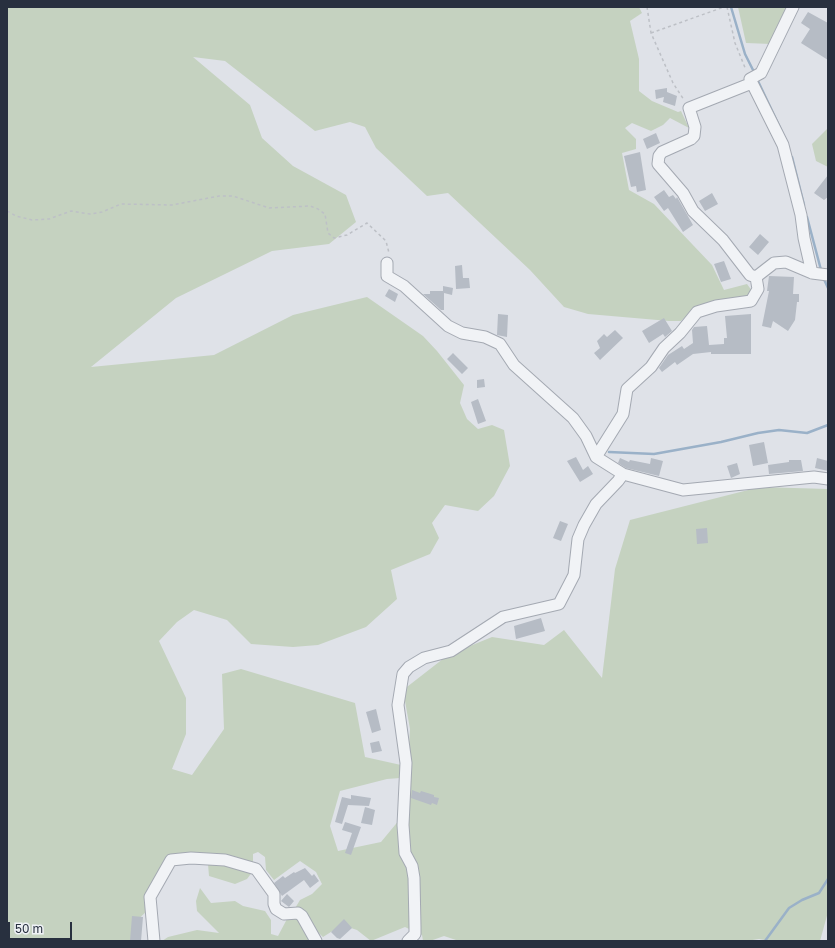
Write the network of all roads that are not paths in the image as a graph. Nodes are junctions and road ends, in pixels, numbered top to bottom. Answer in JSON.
{"nodes":[{"id":1,"x":793,"y":7,"type":"edge"},
{"id":2,"x":754,"y":78,"type":"junction"},
{"id":3,"x":387,"y":263,"type":"road end"},
{"id":4,"x":821,"y":274,"type":"edge"},
{"id":5,"x":756,"y":277,"type":"junction"},
{"id":6,"x":596,"y":456,"type":"junction"},
{"id":7,"x":623,"y":474,"type":"junction"},
{"id":8,"x":828,"y":479,"type":"edge"},
{"id":9,"x":157,"y":939,"type":"edge"},
{"id":10,"x":316,"y":941,"type":"edge"},
{"id":11,"x":408,"y":941,"type":"edge"}],
"edges":[{"from":1,"to":2,"type":"street"},
{"from":2,"to":4,"type":"street"},
{"from":2,"to":5,"type":"street"},
{"from":3,"to":6,"type":"street"},
{"from":4,"to":5,"type":"street"},
{"from":5,"to":6,"type":"street"},
{"from":6,"to":7,"type":"street"},
{"from":7,"to":8,"type":"street"},
{"from":7,"to":11,"type":"street"},
{"from":9,"to":10,"type":"street"}]}
